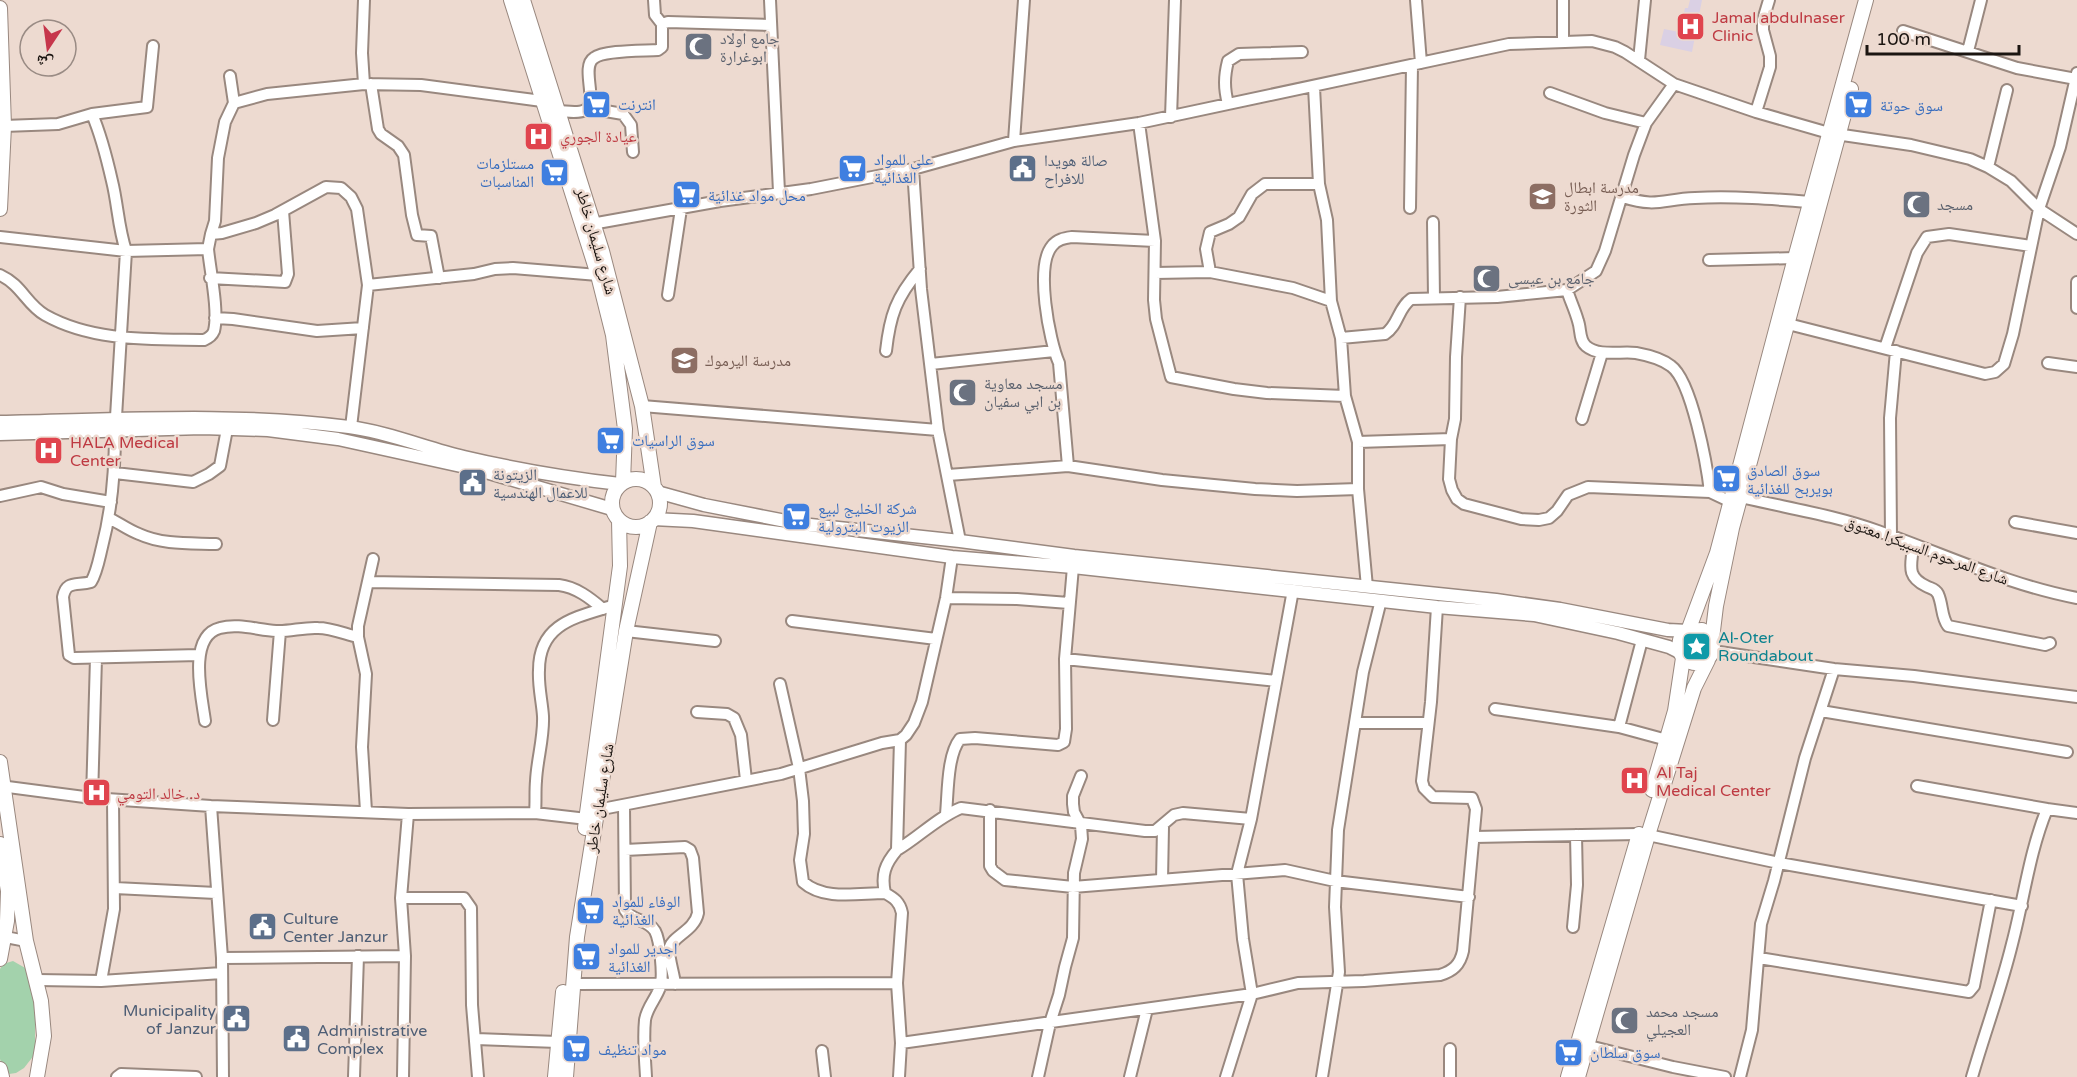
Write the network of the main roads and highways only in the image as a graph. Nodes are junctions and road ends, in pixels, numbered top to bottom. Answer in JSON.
{"nodes":[{"id":1,"x":511,"y":0,"type":"edge"},
{"id":2,"x":523,"y":0,"type":"edge"},
{"id":3,"x":1866,"y":0,"type":"edge"},
{"id":4,"x":1876,"y":0,"type":"edge"},
{"id":5,"x":0,"y":8,"type":"edge"},
{"id":6,"x":1834,"y":134,"type":"junction"},
{"id":7,"x":0,"y":209,"type":"edge"},
{"id":8,"x":588,"y":225,"type":"junction"},
{"id":9,"x":621,"y":483,"type":"junction"},
{"id":10,"x":656,"y":489,"type":"junction"},
{"id":11,"x":1735,"y":499,"type":"junction"},
{"id":12,"x":616,"y":514,"type":"junction"},
{"id":13,"x":652,"y":521,"type":"junction"},
{"id":14,"x":1688,"y":631,"type":"junction"},
{"id":15,"x":1711,"y":650,"type":"junction"},
{"id":16,"x":1681,"y":655,"type":"junction"},
{"id":17,"x":0,"y":762,"type":"edge"},
{"id":18,"x":2,"y":786,"type":"edge"},
{"id":19,"x":592,"y":814,"type":"junction"},
{"id":20,"x":1643,"y":835,"type":"junction"},
{"id":21,"x":0,"y":844,"type":"edge"},
{"id":22,"x":2,"y":936,"type":"edge"},
{"id":23,"x":0,"y":959,"type":"edge"},
{"id":24,"x":0,"y":1069,"type":"edge"},
{"id":25,"x":2,"y":1077,"type":"edge"},
{"id":26,"x":37,"y":1077,"type":"edge"},
{"id":27,"x":555,"y":1077,"type":"edge"},
{"id":28,"x":566,"y":1077,"type":"edge"},
{"id":29,"x":1568,"y":1077,"type":"edge"},
{"id":30,"x":1578,"y":1077,"type":"edge"}],
"edges":[{"from":1,"to":8,"type":"main road","name":"شارع سليمان خاطر"},
{"from":2,"to":8,"type":"main road","name":"شارع سليمان خاطر"},
{"from":3,"to":6,"type":"main road"},
{"from":4,"to":6,"type":"main road"},
{"from":5,"to":7,"type":"main road"},
{"from":6,"to":11,"type":"main road"},
{"from":6,"to":11,"type":"main road"},
{"from":8,"to":9,"type":"main road","name":"شارع سليمان خاطر"},
{"from":8,"to":10,"type":"main road","name":"شارع سليمان خاطر"},
{"from":9,"to":10,"type":"main road"},
{"from":9,"to":12,"type":"main road"},
{"from":10,"to":13,"type":"main road"},
{"from":11,"to":14,"type":"main road"},
{"from":11,"to":15,"type":"main road"},
{"from":12,"to":13,"type":"main road"},
{"from":12,"to":19,"type":"main road","name":"شارع سليمان خاطر"},
{"from":13,"to":19,"type":"main road","name":"شارع سليمان خاطر"},
{"from":14,"to":15,"type":"main road"},
{"from":14,"to":16,"type":"main road"},
{"from":15,"to":16,"type":"main road"},
{"from":15,"to":20,"type":"main road"},
{"from":16,"to":20,"type":"main road"},
{"from":17,"to":18,"type":"main road"},
{"from":18,"to":26,"type":"main road"},
{"from":19,"to":27,"type":"main road","name":"شارع سليمان خاطر"},
{"from":19,"to":28,"type":"main road","name":"شارع سليمان خاطر"},
{"from":20,"to":29,"type":"main road"},
{"from":20,"to":30,"type":"main road"},
{"from":21,"to":22,"type":"main road"},
{"from":22,"to":23,"type":"main road"},
{"from":24,"to":25,"type":"main road"}]}
